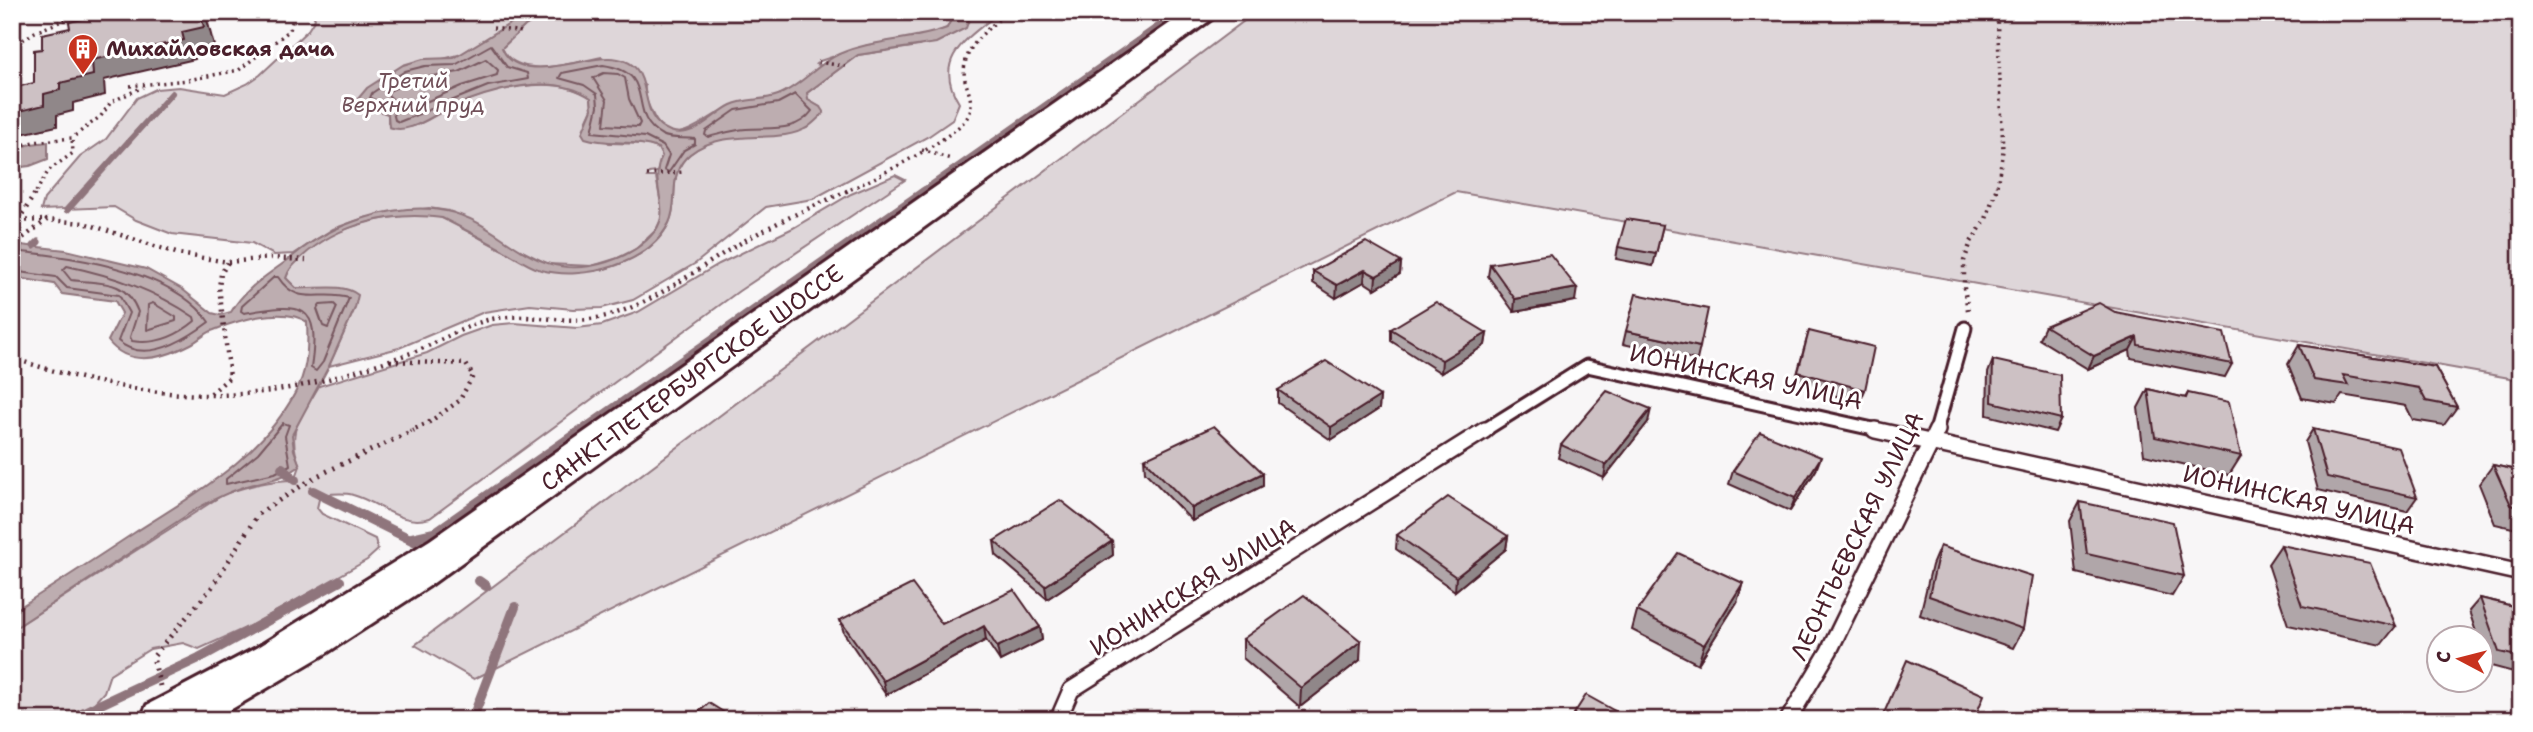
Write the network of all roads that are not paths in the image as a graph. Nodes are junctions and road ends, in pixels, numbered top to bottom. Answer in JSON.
{"nodes":[{"id":1,"x":1204,"y":12,"type":"edge"},
{"id":2,"x":1225,"y":12,"type":"edge"},
{"id":3,"x":1965,"y":328,"type":"dead end"},
{"id":4,"x":1932,"y":441,"type":"junction"},
{"id":5,"x":2521,"y":573,"type":"edge"},
{"id":6,"x":164,"y":707,"type":"edge"},
{"id":7,"x":221,"y":720,"type":"edge"},
{"id":8,"x":1058,"y":720,"type":"edge"},
{"id":9,"x":1788,"y":720,"type":"edge"}],
"edges":[{"from":1,"to":6,"type":"main road","name":"САНКТ-ПЕТЕРБУРГСКОЕ ШОССЕ"},
{"from":2,"to":7,"type":"main road","name":"САНКТ-ПЕТЕРБУРГСКОЕ ШОССЕ"},
{"from":3,"to":4,"type":"lane","name":"ЛЕОНТЬЕВСКАЯ УЛИЦА"},
{"from":4,"to":5,"type":"lane","name":"ИОНИНСКАЯ УЛИЦА"},
{"from":4,"to":8,"type":"lane","name":"ИОНИНСКАЯ УЛИЦА"},
{"from":4,"to":9,"type":"lane","name":"ЛЕОНТЬЕВСКАЯ УЛИЦА"}]}
